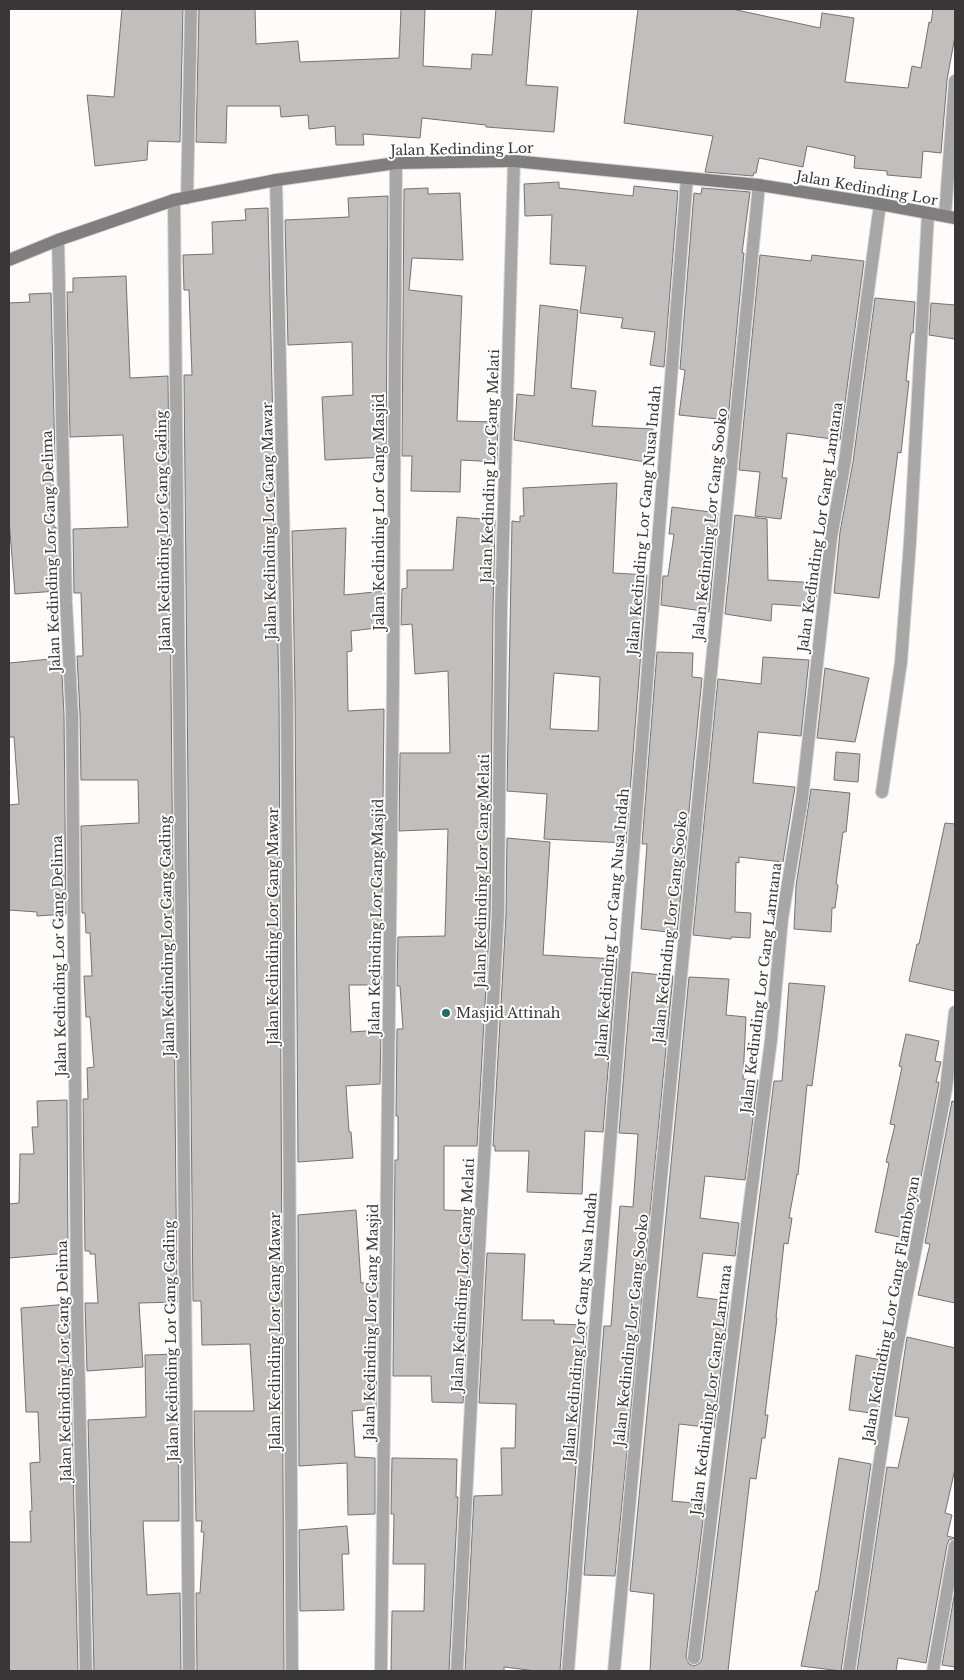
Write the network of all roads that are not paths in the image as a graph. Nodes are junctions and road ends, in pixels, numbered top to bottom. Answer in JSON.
{"nodes":[{"id":1,"x":191,"y":9,"type":"edge"},
{"id":2,"x":955,"y":81,"type":"edge"},
{"id":3,"x":514,"y":161,"type":"junction"},
{"id":4,"x":396,"y":164,"type":"junction"},
{"id":5,"x":687,"y":178,"type":"junction"},
{"id":6,"x":276,"y":180,"type":"junction"},
{"id":7,"x":759,"y":185,"type":"junction"},
{"id":8,"x":181,"y":199,"type":"junction"},
{"id":9,"x":880,"y":204,"type":"junction"},
{"id":10,"x":928,"y":213,"type":"junction"},
{"id":11,"x":950,"y":217,"type":"edge"},
{"id":12,"x":58,"y":240,"type":"junction"},
{"id":13,"x":9,"y":260,"type":"edge"},
{"id":14,"x":882,"y":792,"type":"dead end"},
{"id":15,"x":955,"y":1012,"type":"edge"},
{"id":16,"x":955,"y":1546,"type":"edge"},
{"id":17,"x":694,"y":1658,"type":"dead end"},
{"id":18,"x":86,"y":1671,"type":"edge"},
{"id":19,"x":189,"y":1671,"type":"edge"},
{"id":20,"x":292,"y":1671,"type":"edge"},
{"id":21,"x":381,"y":1671,"type":"edge"},
{"id":22,"x":457,"y":1671,"type":"edge"},
{"id":23,"x":568,"y":1671,"type":"edge"},
{"id":24,"x":614,"y":1671,"type":"edge"},
{"id":25,"x":849,"y":1671,"type":"edge"},
{"id":26,"x":933,"y":1671,"type":"edge"}],
"edges":[{"from":1,"to":8,"type":"street","name":"Jalan Kedinding Lor Gang Gading"},
{"from":2,"to":11,"type":"street"},
{"from":3,"to":4,"type":"main road","name":"Jalan Kedinding Lor"},
{"from":3,"to":5,"type":"main road","name":"Jalan Kedinding Lor"},
{"from":3,"to":22,"type":"street","name":"Jalan Kedinding Lor Gang Melati"},
{"from":4,"to":6,"type":"main road","name":"Jalan Kedinding Lor"},
{"from":4,"to":21,"type":"street","name":"Jalan Kedinding Lor Gang Masjid"},
{"from":5,"to":7,"type":"main road","name":"Jalan Kedinding Lor"},
{"from":5,"to":23,"type":"street","name":"Jalan Kedinding Lor Gang Nusa Indah"},
{"from":6,"to":8,"type":"main road","name":"Jalan Kedinding Lor"},
{"from":6,"to":20,"type":"street","name":"Jalan Kedinding Lor Gang Mawar"},
{"from":7,"to":9,"type":"main road","name":"Jalan Kedinding Lor"},
{"from":7,"to":24,"type":"street","name":"Jalan Kedinding Lor Gang Sooko"},
{"from":8,"to":12,"type":"main road","name":"Jalan Kedinding Lor"},
{"from":8,"to":19,"type":"street","name":"Jalan Kedinding Lor Gang Gading"},
{"from":9,"to":10,"type":"main road","name":"Jalan Kedinding Lor"},
{"from":9,"to":17,"type":"street","name":"Jalan Kedinding Lor Gang Lamtana"},
{"from":10,"to":11,"type":"main road","name":"Jalan Kedinding Lor"},
{"from":10,"to":14,"type":"street"},
{"from":12,"to":13,"type":"main road","name":"Jalan Kedinding Lor"},
{"from":12,"to":18,"type":"street","name":"Jalan Kedinding Lor Gang Delima"},
{"from":15,"to":25,"type":"street","name":"Jalan Kedinding Lor Gang Flamboyan"},
{"from":16,"to":26,"type":"street"}]}
